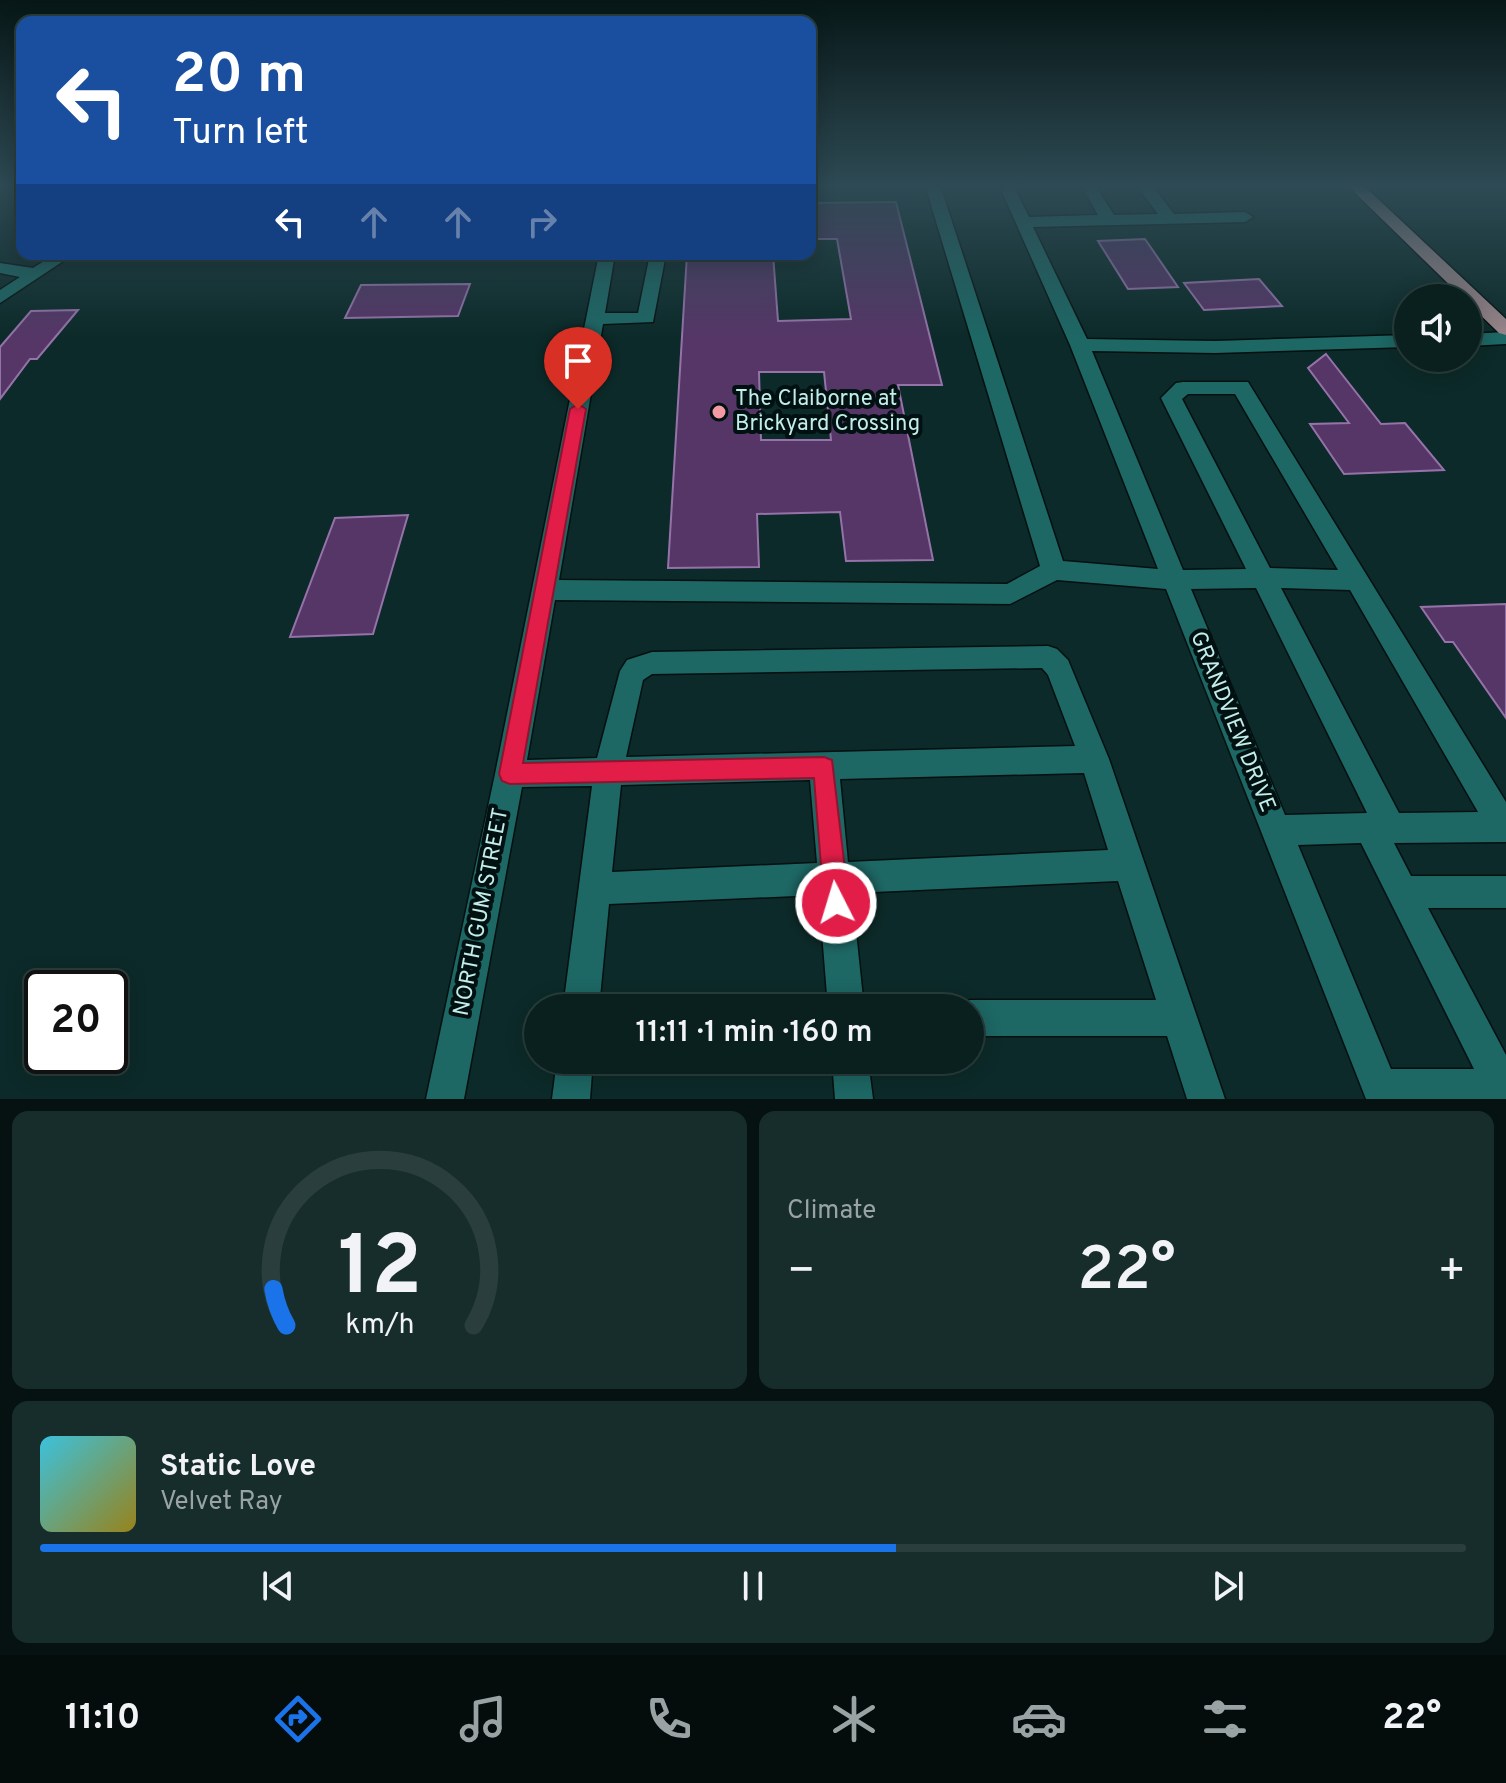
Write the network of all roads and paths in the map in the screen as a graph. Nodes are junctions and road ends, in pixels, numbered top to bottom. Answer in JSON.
{"nodes":[{"id":1,"x":948,"y":236,"type":"edge"},
{"id":2,"x":1029,"y":236,"type":"edge"},
{"id":3,"x":1409,"y":236,"type":"edge"},
{"id":4,"x":57,"y":260,"type":"edge"},
{"id":5,"x":606,"y":260,"type":"edge"},
{"id":6,"x":657,"y":260,"type":"edge"},
{"id":7,"x":0,"y":268,"type":"edge"},
{"id":8,"x":35,"y":274,"type":"junction"},
{"id":9,"x":0,"y":298,"type":"edge"},
{"id":10,"x":595,"y":319,"type":"junction"},
{"id":11,"x":1506,"y":329,"type":"edge"},
{"id":12,"x":1506,"y":338,"type":"edge"},
{"id":13,"x":1482,"y":339,"type":"edge"},
{"id":14,"x":1394,"y":343,"type":"edge"},
{"id":15,"x":1080,"y":345,"type":"junction"},
{"id":16,"x":1228,"y":367,"type":"junction"},
{"id":17,"x":1054,"y":570,"type":"junction"},
{"id":18,"x":1263,"y":578,"type":"junction"},
{"id":19,"x":1174,"y":580,"type":"junction"},
{"id":20,"x":1357,"y":580,"type":"junction"},
{"id":21,"x":544,"y":590,"type":"junction"},
{"id":22,"x":1094,"y":759,"type":"junction"},
{"id":23,"x":824,"y":768,"type":"junction"},
{"id":24,"x":608,"y":772,"type":"junction"},
{"id":25,"x":510,"y":774,"type":"junction"},
{"id":26,"x":1505,"y":827,"type":"edge"},
{"id":27,"x":1380,"y":828,"type":"junction"},
{"id":28,"x":1275,"y":830,"type":"junction"},
{"id":29,"x":1129,"y":865,"type":"junction"},
{"id":30,"x":834,"y":877,"type":"junction"},
{"id":31,"x":595,"y":889,"type":"junction"},
{"id":32,"x":1402,"y":892,"type":"junction"},
{"id":33,"x":1506,"y":892,"type":"edge"},
{"id":34,"x":583,"y":994,"type":"edge"},
{"id":35,"x":845,"y":994,"type":"edge"},
{"id":36,"x":984,"y":1018,"type":"edge"},
{"id":37,"x":1179,"y":1018,"type":"junction"},
{"id":38,"x":574,"y":1074,"type":"edge"},
{"id":39,"x":851,"y":1074,"type":"edge"},
{"id":40,"x":1504,"y":1087,"type":"edge"},
{"id":41,"x":1382,"y":1093,"type":"edge"},
{"id":42,"x":445,"y":1099,"type":"edge"},
{"id":43,"x":571,"y":1099,"type":"edge"},
{"id":44,"x":854,"y":1099,"type":"edge"},
{"id":45,"x":1206,"y":1099,"type":"edge"}],
"edges":[{"from":1,"to":17,"type":"street"},
{"from":2,"to":15,"type":"street","name":"GRANDVIEW DRIVE"},
{"from":3,"to":11,"type":"main road"},
{"from":4,"to":8,"type":"street"},
{"from":5,"to":10,"type":"street","name":"NORTH GUM STREET"},
{"from":6,"to":10,"type":"street"},
{"from":7,"to":8,"type":"street"},
{"from":8,"to":9,"type":"street"},
{"from":10,"to":21,"type":"street","name":"NORTH GUM STREET"},
{"from":12,"to":13,"type":"street"},
{"from":14,"to":16,"type":"street"},
{"from":15,"to":16,"type":"street"},
{"from":15,"to":19,"type":"street","name":"GRANDVIEW DRIVE"},
{"from":16,"to":18,"type":"street"},
{"from":16,"to":20,"type":"street"},
{"from":17,"to":19,"type":"street"},
{"from":17,"to":21,"type":"street"},
{"from":18,"to":19,"type":"street"},
{"from":18,"to":20,"type":"street"},
{"from":18,"to":27,"type":"street"},
{"from":19,"to":28,"type":"street","name":"GRANDVIEW DRIVE"},
{"from":20,"to":26,"type":"street"},
{"from":21,"to":25,"type":"street","name":"NORTH GUM STREET"},
{"from":22,"to":23,"type":"street"},
{"from":22,"to":24,"type":"street"},
{"from":22,"to":29,"type":"street"},
{"from":23,"to":24,"type":"street"},
{"from":23,"to":30,"type":"street"},
{"from":24,"to":25,"type":"street"},
{"from":24,"to":31,"type":"street"},
{"from":25,"to":42,"type":"street","name":"NORTH GUM STREET"},
{"from":26,"to":27,"type":"street"},
{"from":27,"to":28,"type":"street"},
{"from":27,"to":32,"type":"street"},
{"from":28,"to":41,"type":"street","name":"GRANDVIEW DRIVE"},
{"from":29,"to":30,"type":"street"},
{"from":29,"to":37,"type":"street"},
{"from":30,"to":31,"type":"street"},
{"from":30,"to":35,"type":"street"},
{"from":31,"to":34,"type":"street"},
{"from":32,"to":33,"type":"street"},
{"from":32,"to":40,"type":"street"},
{"from":36,"to":37,"type":"street"},
{"from":37,"to":45,"type":"street"},
{"from":38,"to":43,"type":"street"},
{"from":39,"to":44,"type":"street"},
{"from":40,"to":41,"type":"street"}]}
